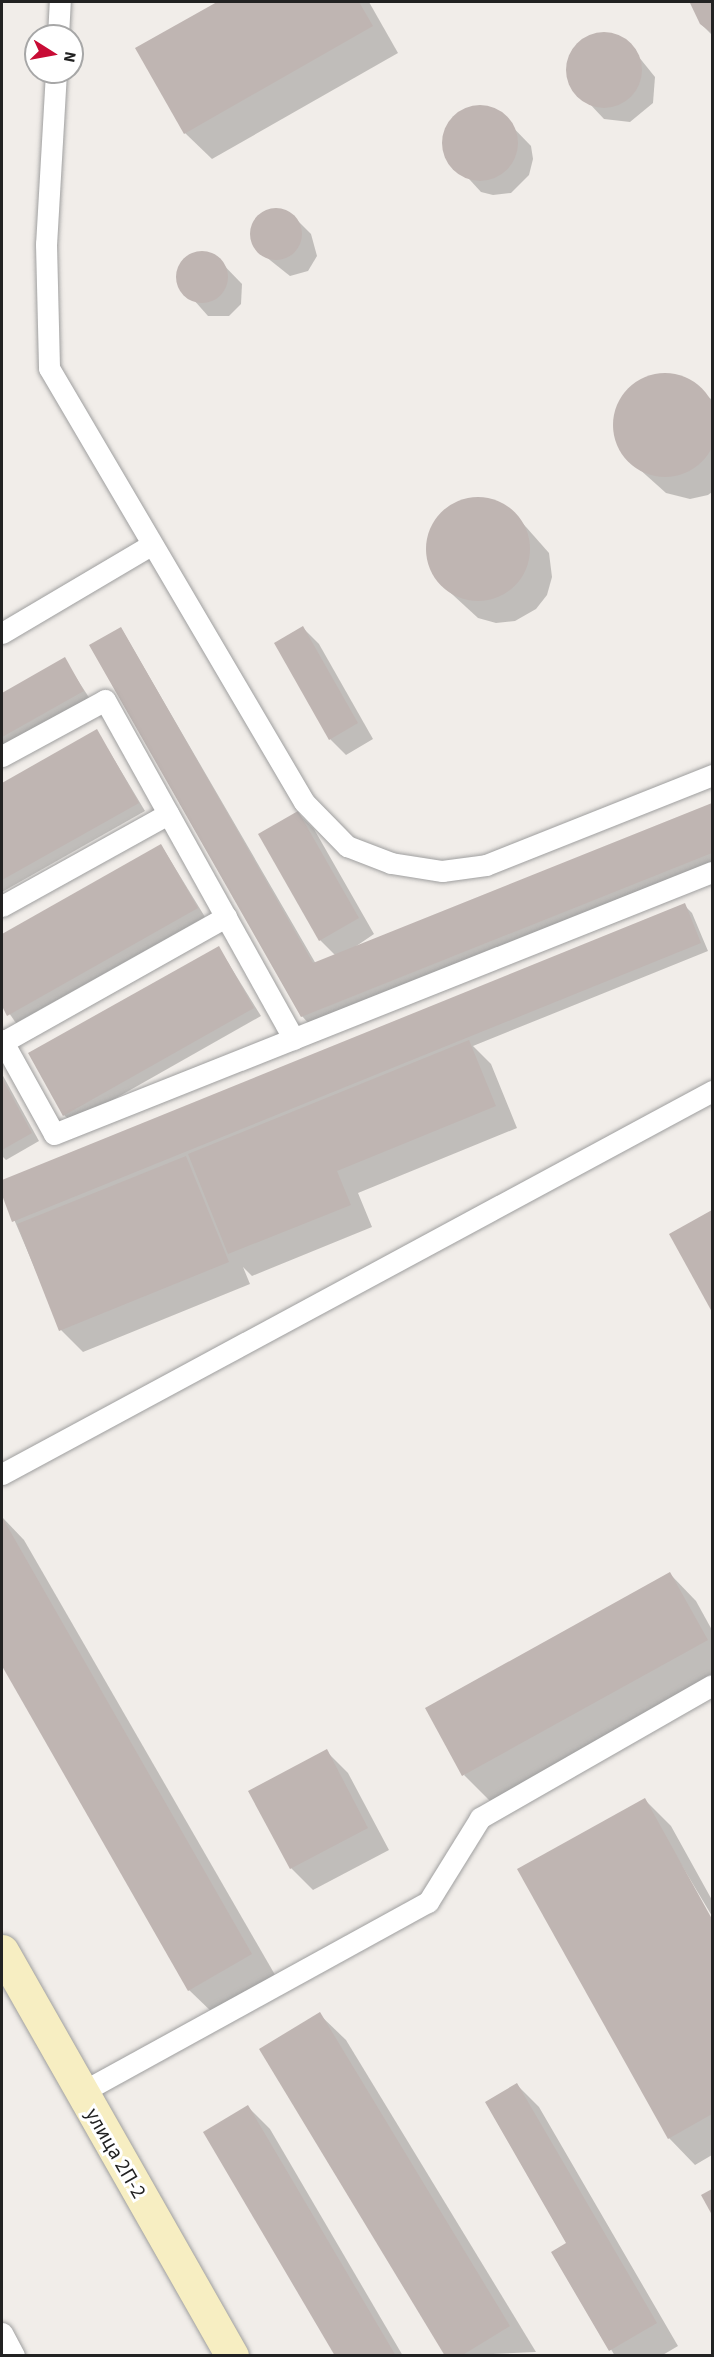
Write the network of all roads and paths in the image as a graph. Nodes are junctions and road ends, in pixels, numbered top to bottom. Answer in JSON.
{"nodes":[{"id":1,"x":60,"y":2,"type":"edge"},
{"id":2,"x":59,"y":24,"type":"edge"},
{"id":3,"x":55,"y":84,"type":"edge"},
{"id":4,"x":151,"y":545,"type":"junction"},
{"id":5,"x":2,"y":633,"type":"edge"},
{"id":6,"x":2,"y":756,"type":"edge"},
{"id":7,"x":712,"y":775,"type":"edge"},
{"id":8,"x":168,"y":814,"type":"junction"},
{"id":9,"x":712,"y":872,"type":"edge"},
{"id":10,"x":2,"y":906,"type":"edge"},
{"id":11,"x":226,"y":917,"type":"junction"},
{"id":12,"x":294,"y":1039,"type":"junction"},
{"id":13,"x":2,"y":1041,"type":"edge"},
{"id":14,"x":712,"y":1091,"type":"edge"},
{"id":15,"x":2,"y":1474,"type":"edge"},
{"id":16,"x":712,"y":1685,"type":"edge"},
{"id":17,"x":2,"y":1951,"type":"edge"},
{"id":18,"x":82,"y":2092,"type":"junction"},
{"id":19,"x":2,"y":2333,"type":"edge"},
{"id":20,"x":14,"y":2355,"type":"edge"},
{"id":21,"x":231,"y":2355,"type":"edge"}],
"edges":[{"from":1,"to":2,"type":"lane"},
{"from":3,"to":4,"type":"lane"},
{"from":4,"to":5,"type":"lane"},
{"from":4,"to":7,"type":"lane"},
{"from":6,"to":8,"type":"lane"},
{"from":8,"to":10,"type":"lane"},
{"from":8,"to":11,"type":"lane"},
{"from":9,"to":12,"type":"lane"},
{"from":11,"to":12,"type":"lane"},
{"from":11,"to":13,"type":"lane"},
{"from":12,"to":13,"type":"lane"},
{"from":14,"to":15,"type":"lane"},
{"from":16,"to":18,"type":"lane"},
{"from":17,"to":18,"type":"main road","name":"улица 2П-2"},
{"from":18,"to":21,"type":"main road","name":"улица 2П-2"},
{"from":19,"to":20,"type":"lane"}]}
